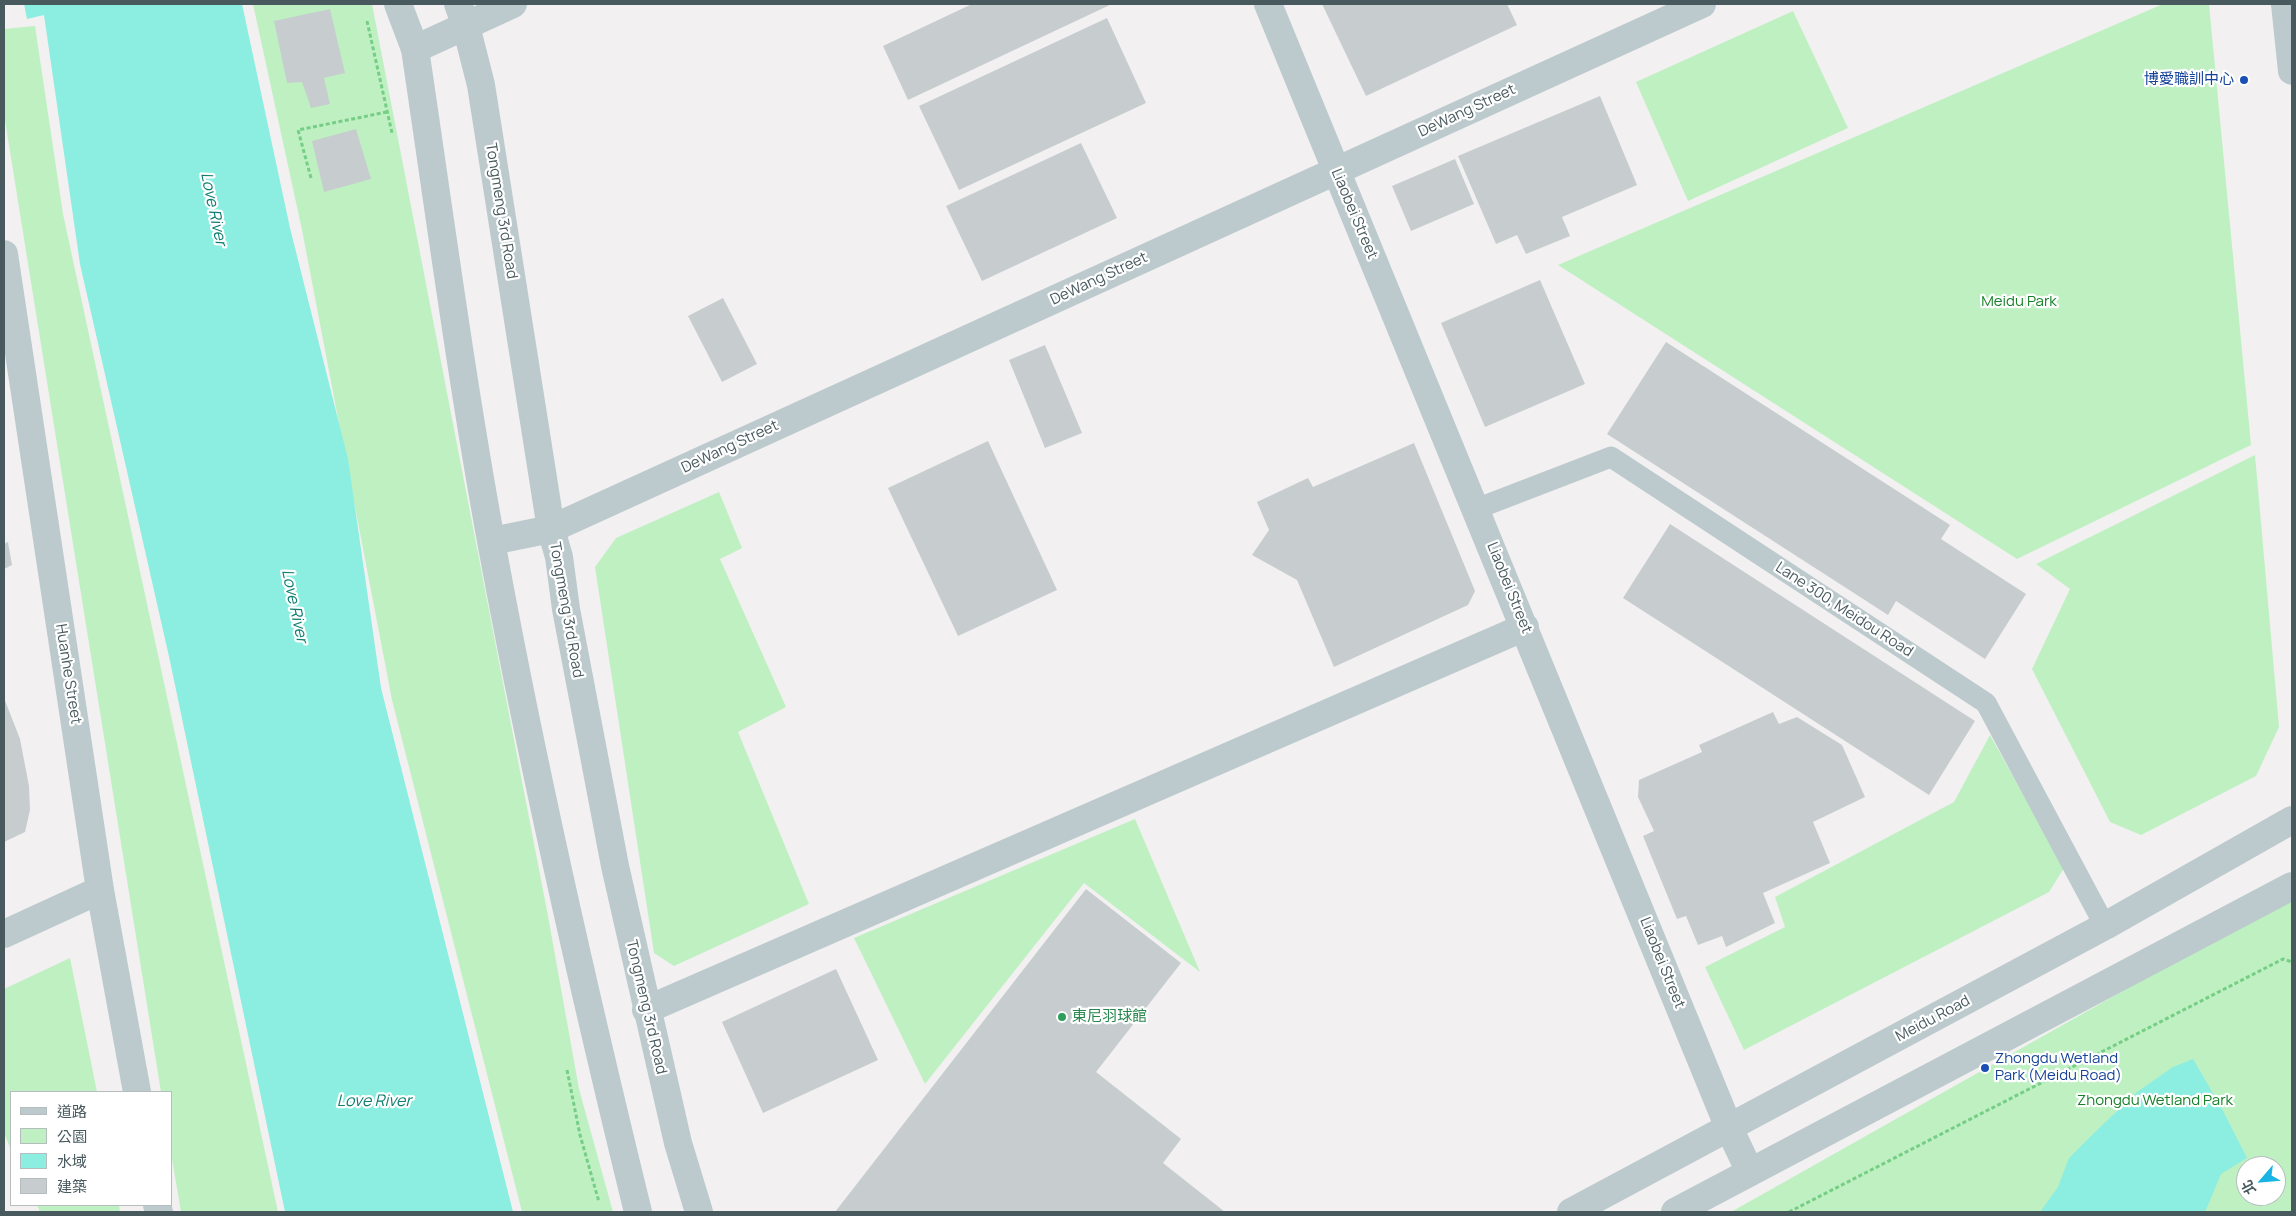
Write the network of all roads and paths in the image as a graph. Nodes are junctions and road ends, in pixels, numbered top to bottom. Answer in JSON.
{"nodes":[{"id":1,"x":398,"y":4,"type":"edge"},
{"id":2,"x":513,"y":4,"type":"edge"},
{"id":3,"x":1268,"y":4,"type":"edge"},
{"id":4,"x":1702,"y":4,"type":"edge"},
{"id":5,"x":2285,"y":4,"type":"edge"},
{"id":6,"x":462,"y":15,"type":"edge"},
{"id":7,"x":415,"y":50,"type":"junction"},
{"id":8,"x":2292,"y":71,"type":"edge"},
{"id":9,"x":388,"y":112,"type":"dead end"},
{"id":10,"x":1336,"y":171,"type":"junction"},
{"id":11,"x":310,"y":178,"type":"dead end"},
{"id":12,"x":4,"y":254,"type":"edge"},
{"id":13,"x":1476,"y":509,"type":"junction"},
{"id":14,"x":551,"y":529,"type":"junction"},
{"id":15,"x":492,"y":540,"type":"junction"},
{"id":16,"x":1525,"y":627,"type":"junction"},
{"id":17,"x":2292,"y":820,"type":"edge"},
{"id":18,"x":2292,"y":886,"type":"edge"},
{"id":19,"x":100,"y":890,"type":"junction"},
{"id":20,"x":2105,"y":926,"type":"junction"},
{"id":21,"x":4,"y":934,"type":"edge"},
{"id":22,"x":2292,"y":962,"type":"edge"},
{"id":23,"x":646,"y":1010,"type":"junction"},
{"id":24,"x":137,"y":1091,"type":"edge"},
{"id":25,"x":1729,"y":1128,"type":"junction"},
{"id":26,"x":1750,"y":1172,"type":"junction"},
{"id":27,"x":638,"y":1212,"type":"edge"},
{"id":28,"x":699,"y":1212,"type":"edge"},
{"id":29,"x":1571,"y":1212,"type":"edge"},
{"id":30,"x":1675,"y":1212,"type":"edge"},
{"id":31,"x":1788,"y":1212,"type":"edge"}],
"edges":[{"from":1,"to":7,"type":"street"},
{"from":2,"to":6,"type":"street"},
{"from":3,"to":10,"type":"street","name":"Liaobei Street"},
{"from":4,"to":10,"type":"street","name":"DeWang Street"},
{"from":5,"to":8,"type":"street"},
{"from":6,"to":7,"type":"street"},
{"from":6,"to":14,"type":"street","name":"Tongmeng 3rd Road"},
{"from":7,"to":15,"type":"street"},
{"from":9,"to":11,"type":"path"},
{"from":10,"to":13,"type":"street","name":"Liaobei Street"},
{"from":10,"to":14,"type":"street","name":"DeWang Street"},
{"from":12,"to":19,"type":"street","name":"Huanhe Street"},
{"from":13,"to":16,"type":"street","name":"Liaobei Street"},
{"from":13,"to":20,"type":"lane","name":"Lane 300, Meidou Road"},
{"from":14,"to":15,"type":"street","name":"DeWang Street"},
{"from":14,"to":23,"type":"street","name":"Tongmeng 3rd Road"},
{"from":15,"to":27,"type":"street"},
{"from":16,"to":23,"type":"street"},
{"from":16,"to":25,"type":"street","name":"Liaobei Street"},
{"from":17,"to":20,"type":"street","name":"Meidu Road"},
{"from":18,"to":26,"type":"street"},
{"from":19,"to":21,"type":"street"},
{"from":19,"to":24,"type":"street","name":"Huanhe Street"},
{"from":20,"to":25,"type":"street","name":"Meidu Road"},
{"from":22,"to":31,"type":"path"},
{"from":23,"to":28,"type":"street","name":"Tongmeng 3rd Road"},
{"from":25,"to":26,"type":"street","name":"Liaobei Street"},
{"from":25,"to":29,"type":"street","name":"Meidu Road"},
{"from":26,"to":30,"type":"street"}]}
